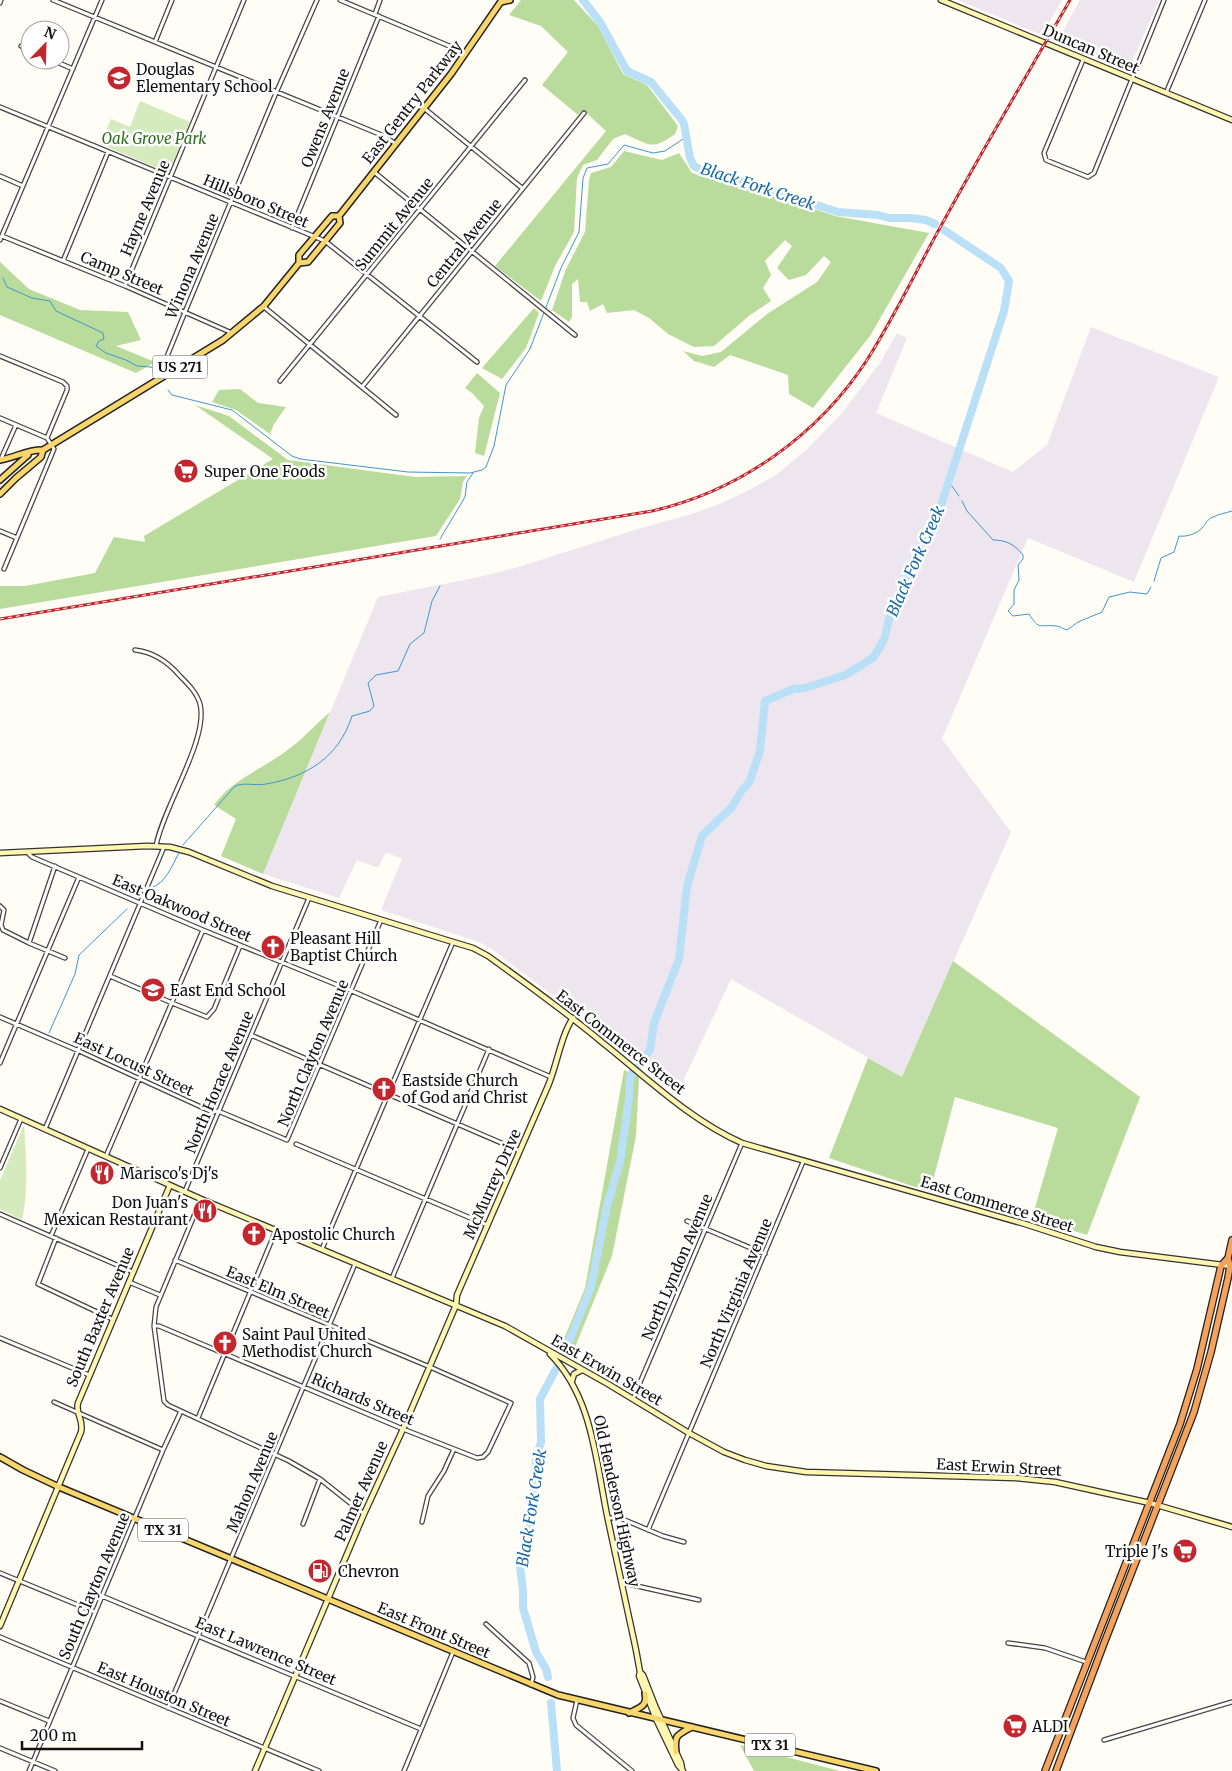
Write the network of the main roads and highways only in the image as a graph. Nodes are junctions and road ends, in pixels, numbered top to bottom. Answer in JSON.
{"nodes":[{"id":1,"x":510,"y":0,"type":"edge"},
{"id":2,"x":501,"y":1,"type":"edge"},
{"id":3,"x":339,"y":216,"type":"junction"},
{"id":4,"x":299,"y":263,"type":"junction"},
{"id":5,"x":43,"y":450,"type":"junction"},
{"id":6,"x":33,"y":452,"type":"junction"},
{"id":7,"x":0,"y":460,"type":"edge"},
{"id":8,"x":0,"y":478,"type":"edge"},
{"id":9,"x":16,"y":478,"type":"junction"},
{"id":10,"x":1,"y":492,"type":"edge"},
{"id":11,"x":1232,"y":1240,"type":"edge"},
{"id":12,"x":1228,"y":1258,"type":"junction"},
{"id":13,"x":1231,"y":1266,"type":"edge"},
{"id":14,"x":0,"y":1457,"type":"edge"},
{"id":15,"x":645,"y":1694,"type":"road end"},
{"id":16,"x":629,"y":1713,"type":"junction"},
{"id":17,"x":692,"y":1727,"type":"junction"},
{"id":18,"x":676,"y":1752,"type":"road end"},
{"id":19,"x":1045,"y":1770,"type":"edge"},
{"id":20,"x":876,"y":1771,"type":"edge"},
{"id":21,"x":1056,"y":1771,"type":"edge"}],
"edges":[{"from":1,"to":2,"type":"main road","name":"East Gentry Parkway","number":"US 271"},
{"from":2,"to":3,"type":"main road","name":"East Gentry Parkway","number":"US 271"},
{"from":3,"to":4,"type":"main road","name":"East Gentry Parkway","number":"US 271"},
{"from":3,"to":4,"type":"main road","name":"East Gentry Parkway","number":"US 271"},
{"from":4,"to":5,"type":"main road","name":"East Gentry Parkway","number":"US 271"},
{"from":5,"to":6,"type":"main road","name":"East Gentry Parkway","number":"US 271"},
{"from":5,"to":9,"type":"main road","name":"East Gentry Parkway","number":"US 271"},
{"from":6,"to":7,"type":"main road","name":"East Gentry Parkway"},
{"from":6,"to":8,"type":"main road","number":"US 271"},
{"from":8,"to":9,"type":"main road"},
{"from":8,"to":10,"type":"main road"},
{"from":9,"to":10,"type":"main road","number":"US 271"},
{"from":11,"to":12,"type":"highway"},
{"from":12,"to":13,"type":"highway"},
{"from":12,"to":19,"type":"highway"},
{"from":13,"to":21,"type":"highway"},
{"from":14,"to":16,"type":"main road","name":"East Front Street","number":"TX 31"},
{"from":15,"to":16,"type":"main road"},
{"from":16,"to":17,"type":"main road","name":"East Front Street","number":"TX 31"},
{"from":17,"to":18,"type":"main road"},
{"from":17,"to":20,"type":"main road","name":"East Front Street","number":"TX 31"}]}
